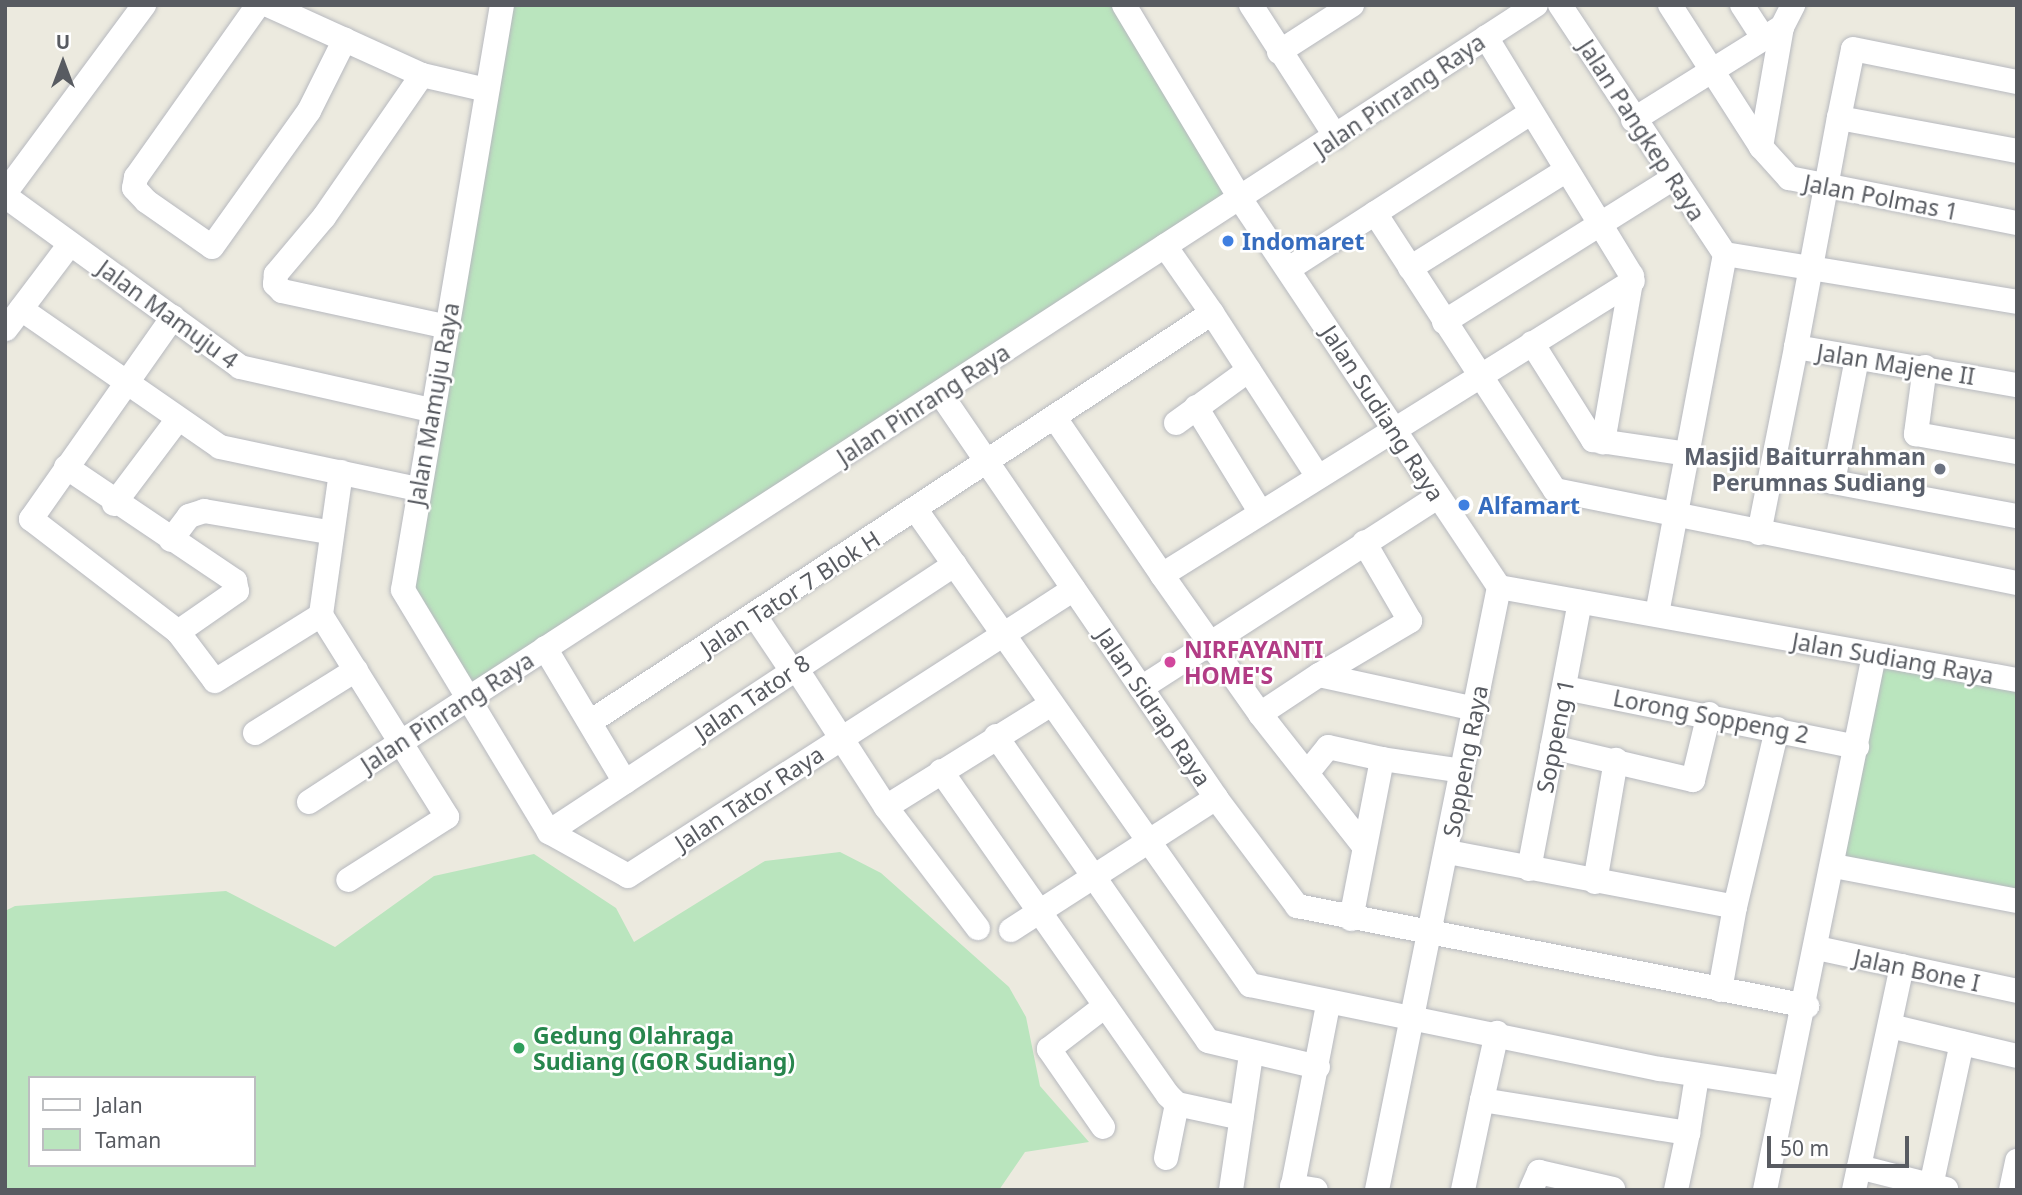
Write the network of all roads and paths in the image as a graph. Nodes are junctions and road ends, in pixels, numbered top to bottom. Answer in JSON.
{"nodes":[{"id":1,"x":144,"y":5,"type":"edge"},
{"id":2,"x":258,"y":5,"type":"edge"},
{"id":3,"x":268,"y":5,"type":"edge"},
{"id":4,"x":502,"y":5,"type":"edge"},
{"id":5,"x":1124,"y":5,"type":"edge"},
{"id":6,"x":1251,"y":5,"type":"edge"},
{"id":7,"x":1352,"y":5,"type":"edge"},
{"id":8,"x":1536,"y":5,"type":"edge"},
{"id":9,"x":1560,"y":5,"type":"edge"},
{"id":10,"x":1670,"y":5,"type":"edge"},
{"id":11,"x":1742,"y":5,"type":"edge"},
{"id":12,"x":1779,"y":23,"type":"edge"},
{"id":13,"x":1486,"y":37,"type":"junction"},
{"id":14,"x":345,"y":39,"type":"junction"},
{"id":15,"x":1279,"y":52,"type":"junction"},
{"id":16,"x":1714,"y":72,"type":"junction"},
{"id":17,"x":422,"y":75,"type":"junction"},
{"id":18,"x":2017,"y":82,"type":"edge"},
{"id":19,"x":487,"y":90,"type":"junction"},
{"id":20,"x":1529,"y":114,"type":"junction"},
{"id":21,"x":1839,"y":118,"type":"junction"},
{"id":22,"x":1633,"y":120,"type":"junction"},
{"id":23,"x":1336,"y":137,"type":"junction"},
{"id":24,"x":1761,"y":147,"type":"junction"},
{"id":25,"x":2017,"y":151,"type":"edge"},
{"id":26,"x":1565,"y":172,"type":"junction"},
{"id":27,"x":1672,"y":179,"type":"junction"},
{"id":28,"x":1824,"y":184,"type":"junction"},
{"id":29,"x":5,"y":195,"type":"edge"},
{"id":30,"x":1241,"y":200,"type":"junction"},
{"id":31,"x":1375,"y":212,"type":"junction"},
{"id":32,"x":1600,"y":223,"type":"junction"},
{"id":33,"x":2017,"y":223,"type":"edge"},
{"id":34,"x":70,"y":244,"type":"junction"},
{"id":35,"x":1165,"y":246,"type":"junction"},
{"id":36,"x":1725,"y":254,"type":"junction"},
{"id":37,"x":1810,"y":267,"type":"junction"},
{"id":38,"x":1290,"y":268,"type":"junction"},
{"id":39,"x":1410,"y":268,"type":"junction"},
{"id":40,"x":1633,"y":281,"type":"junction"},
{"id":41,"x":2017,"y":302,"type":"edge"},
{"id":42,"x":21,"y":309,"type":"junction"},
{"id":43,"x":1212,"y":313,"type":"junction"},
{"id":44,"x":173,"y":317,"type":"junction"},
{"id":45,"x":1444,"y":322,"type":"junction"},
{"id":46,"x":448,"y":327,"type":"junction"},
{"id":47,"x":6,"y":329,"type":"edge"},
{"id":48,"x":1532,"y":342,"type":"junction"},
{"id":49,"x":1796,"y":347,"type":"junction"},
{"id":50,"x":1857,"y":359,"type":"junction"},
{"id":51,"x":1925,"y":367,"type":"junction"},
{"id":52,"x":1249,"y":370,"type":"junction"},
{"id":53,"x":1480,"y":374,"type":"junction"},
{"id":54,"x":126,"y":384,"type":"junction"},
{"id":55,"x":2017,"y":385,"type":"edge"},
{"id":56,"x":940,"y":393,"type":"junction"},
{"id":57,"x":1196,"y":407,"type":"junction"},
{"id":58,"x":431,"y":410,"type":"junction"},
{"id":59,"x":1055,"y":418,"type":"junction"},
{"id":60,"x":178,"y":419,"type":"junction"},
{"id":61,"x":1176,"y":423,"type":"dead end"},
{"id":62,"x":1395,"y":431,"type":"junction"},
{"id":63,"x":1603,"y":442,"type":"junction"},
{"id":64,"x":2017,"y":452,"type":"edge"},
{"id":65,"x":1689,"y":454,"type":"junction"},
{"id":66,"x":989,"y":463,"type":"junction"},
{"id":67,"x":66,"y":467,"type":"junction"},
{"id":68,"x":1774,"y":468,"type":"junction"},
{"id":69,"x":341,"y":472,"type":"junction"},
{"id":70,"x":1316,"y":474,"type":"junction"},
{"id":71,"x":1833,"y":482,"type":"junction"},
{"id":72,"x":418,"y":489,"type":"junction"},
{"id":73,"x":1437,"y":497,"type":"junction"},
{"id":74,"x":114,"y":504,"type":"junction"},
{"id":75,"x":916,"y":510,"type":"junction"},
{"id":76,"x":1259,"y":510,"type":"junction"},
{"id":77,"x":2017,"y":516,"type":"edge"},
{"id":78,"x":1677,"y":517,"type":"junction"},
{"id":79,"x":328,"y":532,"type":"junction"},
{"id":80,"x":1759,"y":533,"type":"junction"},
{"id":81,"x":171,"y":540,"type":"junction"},
{"id":82,"x":1364,"y":542,"type":"junction"},
{"id":83,"x":955,"y":564,"type":"junction"},
{"id":84,"x":1162,"y":575,"type":"junction"},
{"id":85,"x":2016,"y":577,"type":"edge"},
{"id":86,"x":1499,"y":587,"type":"junction"},
{"id":87,"x":1074,"y":589,"type":"junction"},
{"id":88,"x":1580,"y":602,"type":"junction"},
{"id":89,"x":1657,"y":614,"type":"junction"},
{"id":90,"x":321,"y":615,"type":"junction"},
{"id":91,"x":755,"y":616,"type":"junction"},
{"id":92,"x":178,"y":632,"type":"junction"},
{"id":93,"x":999,"y":636,"type":"junction"},
{"id":94,"x":1209,"y":644,"type":"junction"},
{"id":95,"x":545,"y":648,"type":"junction"},
{"id":96,"x":1874,"y":654,"type":"junction"},
{"id":97,"x":794,"y":669,"type":"junction"},
{"id":98,"x":356,"y":670,"type":"junction"},
{"id":99,"x":1319,"y":675,"type":"junction"},
{"id":100,"x":2017,"y":680,"type":"edge"},
{"id":101,"x":1141,"y":688,"type":"junction"},
{"id":102,"x":1565,"y":688,"type":"junction"},
{"id":103,"x":472,"y":701,"type":"junction"},
{"id":104,"x":1048,"y":706,"type":"junction"},
{"id":105,"x":1475,"y":709,"type":"junction"},
{"id":106,"x":1260,"y":714,"type":"junction"},
{"id":107,"x":1709,"y":714,"type":"junction"},
{"id":108,"x":590,"y":722,"type":"junction"},
{"id":109,"x":1777,"y":729,"type":"junction"},
{"id":110,"x":256,"y":733,"type":"dead end"},
{"id":111,"x":996,"y":736,"type":"junction"},
{"id":112,"x":841,"y":738,"type":"junction"},
{"id":113,"x":403,"y":743,"type":"junction"},
{"id":114,"x":1552,"y":747,"type":"junction"},
{"id":115,"x":1857,"y":747,"type":"junction"},
{"id":116,"x":1382,"y":759,"type":"junction"},
{"id":117,"x":1616,"y":761,"type":"junction"},
{"id":118,"x":942,"y":771,"type":"junction"},
{"id":119,"x":1462,"y":771,"type":"junction"},
{"id":120,"x":1308,"y":772,"type":"junction"},
{"id":121,"x":625,"y":782,"type":"junction"},
{"id":122,"x":1216,"y":798,"type":"junction"},
{"id":123,"x":309,"y":802,"type":"dead end"},
{"id":124,"x":886,"y":807,"type":"junction"},
{"id":125,"x":549,"y":832,"type":"junction"},
{"id":126,"x":1145,"y":843,"type":"junction"},
{"id":127,"x":1363,"y":845,"type":"junction"},
{"id":128,"x":1448,"y":852,"type":"junction"},
{"id":129,"x":1834,"y":866,"type":"junction"},
{"id":130,"x":1529,"y":869,"type":"junction"},
{"id":131,"x":1095,"y":875,"type":"junction"},
{"id":132,"x":348,"y":880,"type":"dead end"},
{"id":133,"x":1595,"y":882,"type":"junction"},
{"id":134,"x":2017,"y":901,"type":"edge"},
{"id":135,"x":1735,"y":907,"type":"junction"},
{"id":136,"x":1041,"y":911,"type":"junction"},
{"id":137,"x":1351,"y":919,"type":"junction"},
{"id":138,"x":978,"y":928,"type":"dead end"},
{"id":139,"x":1011,"y":930,"type":"dead end"},
{"id":140,"x":1429,"y":936,"type":"junction"},
{"id":141,"x":1816,"y":957,"type":"junction"},
{"id":142,"x":1902,"y":966,"type":"junction"},
{"id":143,"x":1720,"y":990,"type":"junction"},
{"id":144,"x":2017,"y":991,"type":"edge"},
{"id":145,"x":1328,"y":1004,"type":"junction"},
{"id":146,"x":1105,"y":1006,"type":"junction"},
{"id":147,"x":1807,"y":1006,"type":"junction"},
{"id":148,"x":1413,"y":1015,"type":"junction"},
{"id":149,"x":1891,"y":1026,"type":"junction"},
{"id":150,"x":1497,"y":1033,"type":"junction"},
{"id":151,"x":1962,"y":1043,"type":"junction"},
{"id":152,"x":1251,"y":1054,"type":"junction"},
{"id":153,"x":2017,"y":1056,"type":"edge"},
{"id":154,"x":1318,"y":1067,"type":"junction"},
{"id":155,"x":1697,"y":1076,"type":"junction"},
{"id":156,"x":1785,"y":1087,"type":"junction"},
{"id":157,"x":1482,"y":1100,"type":"junction"},
{"id":158,"x":1177,"y":1104,"type":"junction"},
{"id":159,"x":1241,"y":1118,"type":"junction"},
{"id":160,"x":1103,"y":1127,"type":"dead end"},
{"id":161,"x":1688,"y":1133,"type":"junction"},
{"id":162,"x":1166,"y":1158,"type":"dead end"},
{"id":163,"x":2017,"y":1161,"type":"edge"},
{"id":164,"x":1856,"y":1179,"type":"edge"},
{"id":165,"x":1300,"y":1188,"type":"edge"},
{"id":166,"x":1940,"y":1188,"type":"edge"},
{"id":167,"x":1616,"y":1189,"type":"edge"},
{"id":168,"x":1231,"y":1190,"type":"edge"},
{"id":169,"x":1377,"y":1190,"type":"edge"},
{"id":170,"x":1463,"y":1190,"type":"edge"},
{"id":171,"x":1531,"y":1190,"type":"edge"},
{"id":172,"x":1676,"y":1190,"type":"edge"},
{"id":173,"x":1765,"y":1190,"type":"edge"},
{"id":174,"x":2011,"y":1190,"type":"edge"}],
"edges":[{"from":1,"to":29,"type":"street"},
{"from":2,"to":14,"type":"street"},
{"from":3,"to":14,"type":"street"},
{"from":4,"to":19,"type":"street","name":"Jalan Mamuju Raya"},
{"from":5,"to":30,"type":"street","name":"Jalan Sudiang Raya"},
{"from":6,"to":15,"type":"street"},
{"from":7,"to":15,"type":"street"},
{"from":8,"to":13,"type":"street","name":"Jalan Pinrang Raya"},
{"from":9,"to":22,"type":"street","name":"Jalan Pangkep Raya"},
{"from":10,"to":16,"type":"street","name":"Jalan Polmas 1"},
{"from":11,"to":12,"type":"street"},
{"from":12,"to":16,"type":"street"},
{"from":12,"to":24,"type":"street"},
{"from":13,"to":20,"type":"street"},
{"from":13,"to":23,"type":"street","name":"Jalan Pinrang Raya"},
{"from":14,"to":17,"type":"street"},
{"from":15,"to":23,"type":"street"},
{"from":16,"to":22,"type":"street"},
{"from":16,"to":24,"type":"street","name":"Jalan Polmas 1"},
{"from":17,"to":19,"type":"street"},
{"from":17,"to":46,"type":"street"},
{"from":18,"to":21,"type":"street"},
{"from":19,"to":46,"type":"street","name":"Jalan Mamuju Raya"},
{"from":20,"to":26,"type":"street"},
{"from":20,"to":31,"type":"street"},
{"from":21,"to":25,"type":"street"},
{"from":21,"to":28,"type":"street"},
{"from":22,"to":27,"type":"street","name":"Jalan Pangkep Raya"},
{"from":23,"to":30,"type":"street","name":"Jalan Pinrang Raya"},
{"from":24,"to":28,"type":"street","name":"Jalan Polmas 1"},
{"from":26,"to":32,"type":"street"},
{"from":26,"to":39,"type":"street"},
{"from":27,"to":32,"type":"street"},
{"from":27,"to":36,"type":"street","name":"Jalan Pangkep Raya"},
{"from":28,"to":33,"type":"street","name":"Jalan Polmas 1"},
{"from":28,"to":37,"type":"street"},
{"from":29,"to":34,"type":"street","name":"Jalan Mamuju 4"},
{"from":30,"to":35,"type":"street","name":"Jalan Pinrang Raya"},
{"from":30,"to":38,"type":"street","name":"Jalan Sudiang Raya"},
{"from":31,"to":38,"type":"street"},
{"from":31,"to":39,"type":"street"},
{"from":32,"to":40,"type":"street"},
{"from":32,"to":45,"type":"street"},
{"from":34,"to":42,"type":"street"},
{"from":34,"to":44,"type":"street","name":"Jalan Mamuju 4"},
{"from":35,"to":43,"type":"street"},
{"from":35,"to":56,"type":"street","name":"Jalan Pinrang Raya"},
{"from":36,"to":37,"type":"street"},
{"from":36,"to":65,"type":"street"},
{"from":37,"to":41,"type":"street"},
{"from":37,"to":49,"type":"street"},
{"from":38,"to":62,"type":"street","name":"Jalan Sudiang Raya"},
{"from":39,"to":45,"type":"street"},
{"from":40,"to":48,"type":"street"},
{"from":40,"to":63,"type":"street"},
{"from":42,"to":47,"type":"street"},
{"from":42,"to":54,"type":"street"},
{"from":43,"to":52,"type":"street"},
{"from":43,"to":59,"type":"street","name":"Jalan Tator 7 Blok H"},
{"from":44,"to":54,"type":"street"},
{"from":44,"to":58,"type":"street","name":"Jalan Mamuju 4"},
{"from":45,"to":53,"type":"street"},
{"from":46,"to":58,"type":"street","name":"Jalan Mamuju Raya"},
{"from":48,"to":53,"type":"street"},
{"from":48,"to":63,"type":"street"},
{"from":49,"to":50,"type":"street","name":"Jalan Majene II"},
{"from":49,"to":68,"type":"street","name":"Jalan Majene II"},
{"from":50,"to":51,"type":"street","name":"Jalan Majene II"},
{"from":50,"to":71,"type":"street"},
{"from":51,"to":55,"type":"street","name":"Jalan Majene II"},
{"from":51,"to":64,"type":"street"},
{"from":52,"to":57,"type":"street"},
{"from":52,"to":70,"type":"street"},
{"from":53,"to":62,"type":"street"},
{"from":53,"to":78,"type":"street"},
{"from":54,"to":60,"type":"street"},
{"from":54,"to":67,"type":"street"},
{"from":56,"to":66,"type":"street","name":"Jalan Sidrap Raya"},
{"from":56,"to":95,"type":"street","name":"Jalan Pinrang Raya"},
{"from":57,"to":61,"type":"street"},
{"from":57,"to":76,"type":"street"},
{"from":58,"to":72,"type":"street","name":"Jalan Mamuju Raya"},
{"from":59,"to":66,"type":"street","name":"Jalan Tator 7 Blok H"},
{"from":59,"to":84,"type":"street"},
{"from":60,"to":69,"type":"street"},
{"from":60,"to":74,"type":"street"},
{"from":62,"to":70,"type":"street"},
{"from":62,"to":73,"type":"street","name":"Jalan Sudiang Raya"},
{"from":63,"to":65,"type":"street"},
{"from":65,"to":78,"type":"street"},
{"from":66,"to":75,"type":"street","name":"Jalan Tator 7 Blok H"},
{"from":66,"to":87,"type":"street","name":"Jalan Sidrap Raya"},
{"from":67,"to":74,"type":"street"},
{"from":67,"to":92,"type":"street"},
{"from":68,"to":71,"type":"street"},
{"from":68,"to":80,"type":"street","name":"Jalan Majene II"},
{"from":69,"to":72,"type":"street"},
{"from":69,"to":79,"type":"street"},
{"from":70,"to":76,"type":"street"},
{"from":71,"to":77,"type":"street"},
{"from":72,"to":103,"type":"street","name":"Jalan Mamuju Raya"},
{"from":73,"to":82,"type":"street"},
{"from":73,"to":86,"type":"street","name":"Jalan Sudiang Raya"},
{"from":74,"to":81,"type":"street"},
{"from":75,"to":83,"type":"street"},
{"from":75,"to":91,"type":"street","name":"Jalan Tator 7 Blok H"},
{"from":76,"to":84,"type":"street"},
{"from":78,"to":80,"type":"street"},
{"from":78,"to":89,"type":"street"},
{"from":79,"to":81,"type":"street"},
{"from":79,"to":90,"type":"street"},
{"from":80,"to":85,"type":"street"},
{"from":81,"to":92,"type":"street"},
{"from":82,"to":94,"type":"street"},
{"from":82,"to":99,"type":"street"},
{"from":83,"to":93,"type":"street"},
{"from":83,"to":97,"type":"street","name":"Jalan Tator 8"},
{"from":84,"to":94,"type":"street"},
{"from":86,"to":88,"type":"street","name":"Jalan Sudiang Raya"},
{"from":86,"to":105,"type":"street","name":"Soppeng Raya"},
{"from":87,"to":93,"type":"street","name":"Jalan Tator Raya"},
{"from":87,"to":101,"type":"street","name":"Jalan Sidrap Raya"},
{"from":88,"to":89,"type":"street","name":"Jalan Sudiang Raya"},
{"from":88,"to":102,"type":"street","name":"Soppeng 1"},
{"from":89,"to":96,"type":"street","name":"Jalan Sudiang Raya"},
{"from":90,"to":92,"type":"street"},
{"from":90,"to":98,"type":"street"},
{"from":91,"to":97,"type":"street"},
{"from":91,"to":108,"type":"street","name":"Jalan Tator 7 Blok H"},
{"from":93,"to":104,"type":"street"},
{"from":93,"to":112,"type":"street","name":"Jalan Tator Raya"},
{"from":94,"to":101,"type":"street"},
{"from":94,"to":106,"type":"street"},
{"from":95,"to":103,"type":"street","name":"Jalan Pinrang Raya"},
{"from":95,"to":108,"type":"street"},
{"from":96,"to":100,"type":"street","name":"Jalan Sudiang Raya"},
{"from":96,"to":115,"type":"street"},
{"from":97,"to":112,"type":"street"},
{"from":97,"to":121,"type":"street","name":"Jalan Tator 8"},
{"from":98,"to":110,"type":"street"},
{"from":98,"to":113,"type":"street"},
{"from":99,"to":105,"type":"street"},
{"from":99,"to":106,"type":"street"},
{"from":101,"to":122,"type":"street","name":"Jalan Sidrap Raya"},
{"from":102,"to":107,"type":"street","name":"Lorong Soppeng 2"},
{"from":102,"to":114,"type":"street","name":"Soppeng 1"},
{"from":103,"to":113,"type":"street","name":"Jalan Pinrang Raya"},
{"from":103,"to":125,"type":"street"},
{"from":104,"to":111,"type":"street"},
{"from":104,"to":126,"type":"street"},
{"from":105,"to":119,"type":"street","name":"Soppeng Raya"},
{"from":106,"to":120,"type":"street"},
{"from":107,"to":109,"type":"street","name":"Lorong Soppeng 2"},
{"from":107,"to":117,"type":"street"},
{"from":108,"to":121,"type":"street"},
{"from":109,"to":115,"type":"street","name":"Lorong Soppeng 2"},
{"from":109,"to":135,"type":"street"},
{"from":111,"to":118,"type":"street"},
{"from":111,"to":131,"type":"street"},
{"from":112,"to":124,"type":"street"},
{"from":112,"to":125,"type":"street","name":"Jalan Tator Raya"},
{"from":113,"to":123,"type":"street","name":"Jalan Pinrang Raya"},
{"from":113,"to":132,"type":"street"},
{"from":114,"to":117,"type":"street"},
{"from":114,"to":130,"type":"street","name":"Soppeng 1"},
{"from":115,"to":129,"type":"street"},
{"from":116,"to":119,"type":"street"},
{"from":116,"to":120,"type":"street"},
{"from":116,"to":127,"type":"street"},
{"from":117,"to":133,"type":"street"},
{"from":118,"to":124,"type":"street"},
{"from":118,"to":136,"type":"street"},
{"from":119,"to":128,"type":"street","name":"Soppeng Raya"},
{"from":120,"to":127,"type":"street"},
{"from":121,"to":125,"type":"street","name":"Jalan Tator 8"},
{"from":122,"to":126,"type":"street"},
{"from":122,"to":137,"type":"street","name":"Jalan Sidrap Raya"},
{"from":124,"to":138,"type":"street"},
{"from":126,"to":131,"type":"street"},
{"from":126,"to":145,"type":"street"},
{"from":127,"to":137,"type":"street"},
{"from":128,"to":130,"type":"street"},
{"from":128,"to":140,"type":"street","name":"Soppeng Raya"},
{"from":129,"to":134,"type":"street"},
{"from":129,"to":141,"type":"street"},
{"from":130,"to":133,"type":"street"},
{"from":131,"to":136,"type":"street"},
{"from":131,"to":152,"type":"street"},
{"from":133,"to":135,"type":"street"},
{"from":135,"to":143,"type":"street"},
{"from":136,"to":139,"type":"street"},
{"from":136,"to":146,"type":"street"},
{"from":137,"to":140,"type":"street","name":"Jalan Sidrap Raya"},
{"from":140,"to":143,"type":"street","name":"Jalan Sidrap Raya"},
{"from":140,"to":148,"type":"street","name":"Soppeng Raya"},
{"from":141,"to":142,"type":"street","name":"Jalan Bone I"},
{"from":141,"to":147,"type":"street"},
{"from":142,"to":144,"type":"street","name":"Jalan Bone I"},
{"from":142,"to":149,"type":"street"},
{"from":143,"to":147,"type":"street","name":"Jalan Sidrap Raya"},
{"from":145,"to":148,"type":"street"},
{"from":145,"to":154,"type":"street"},
{"from":146,"to":158,"type":"street"},
{"from":146,"to":160,"type":"street"},
{"from":147,"to":156,"type":"street"},
{"from":148,"to":150,"type":"street"},
{"from":148,"to":169,"type":"street","name":"Soppeng Raya"},
{"from":149,"to":151,"type":"street"},
{"from":149,"to":164,"type":"street"},
{"from":150,"to":155,"type":"street"},
{"from":150,"to":157,"type":"street"},
{"from":151,"to":153,"type":"street"},
{"from":151,"to":166,"type":"street"},
{"from":152,"to":154,"type":"street"},
{"from":152,"to":159,"type":"street"},
{"from":154,"to":165,"type":"street"},
{"from":155,"to":156,"type":"street"},
{"from":155,"to":161,"type":"street"},
{"from":156,"to":173,"type":"street"},
{"from":157,"to":161,"type":"street"},
{"from":157,"to":170,"type":"street"},
{"from":158,"to":159,"type":"street"},
{"from":158,"to":162,"type":"street"},
{"from":159,"to":168,"type":"street"},
{"from":161,"to":172,"type":"street"},
{"from":163,"to":174,"type":"street"},
{"from":164,"to":166,"type":"street"},
{"from":167,"to":171,"type":"street"}]}
